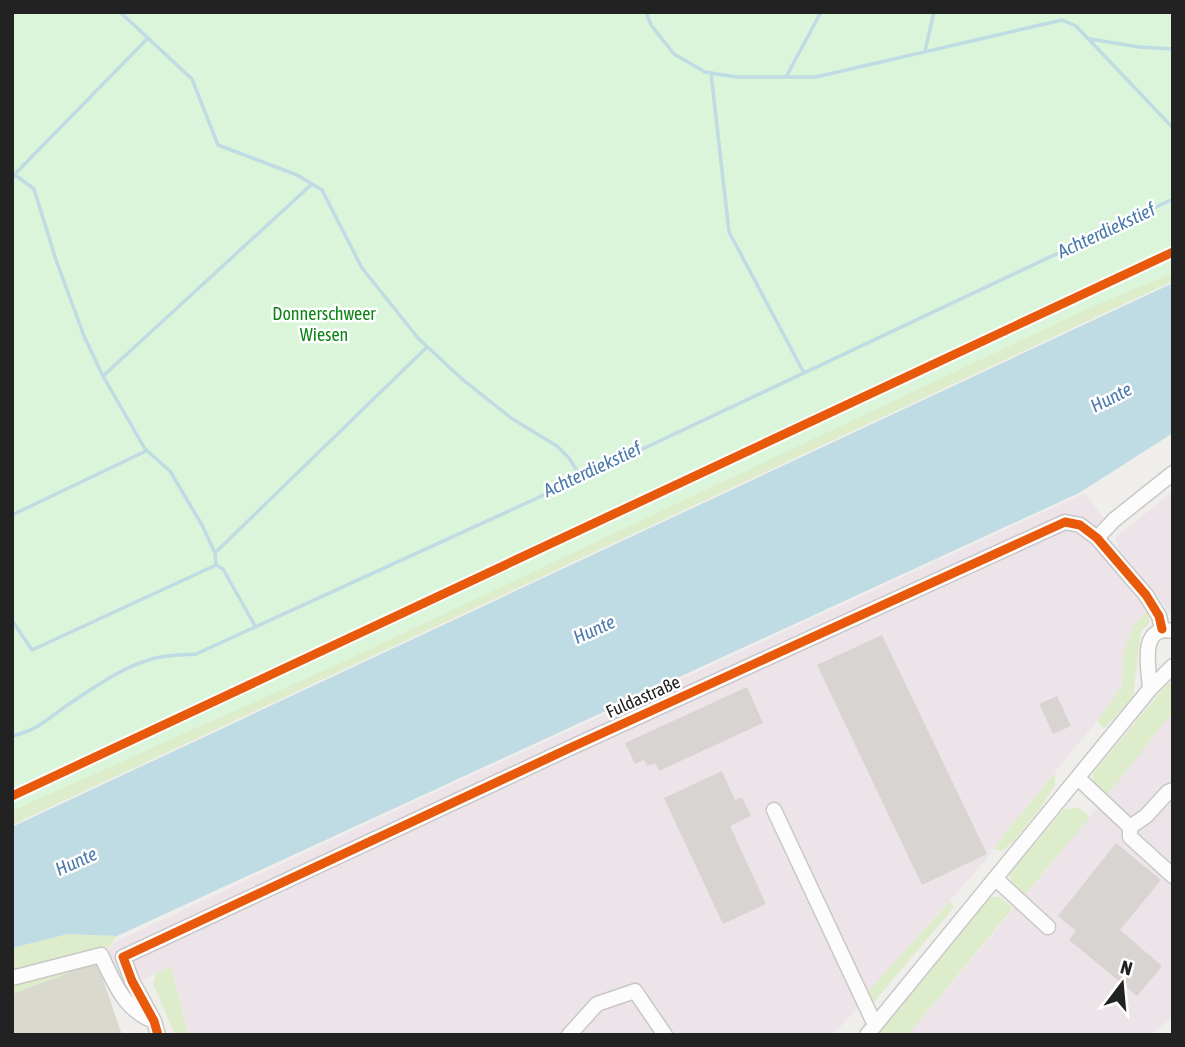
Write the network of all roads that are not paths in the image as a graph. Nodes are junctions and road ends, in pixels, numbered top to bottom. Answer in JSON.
{"nodes":[{"id":1,"x":1173,"y":473,"type":"edge"},
{"id":2,"x":1097,"y":538,"type":"junction"},
{"id":3,"x":1167,"y":630,"type":"edge"},
{"id":4,"x":1173,"y":666,"type":"edge"},
{"id":5,"x":1150,"y":690,"type":"junction"},
{"id":6,"x":1078,"y":778,"type":"junction"},
{"id":7,"x":1173,"y":790,"type":"edge"},
{"id":8,"x":774,"y":810,"type":"dead end"},
{"id":9,"x":1130,"y":827,"type":"junction"},
{"id":10,"x":1173,"y":876,"type":"edge"},
{"id":11,"x":996,"y":879,"type":"junction"},
{"id":12,"x":1048,"y":927,"type":"dead end"},
{"id":13,"x":12,"y":978,"type":"edge"},
{"id":14,"x":156,"y":1028,"type":"edge"},
{"id":15,"x":871,"y":1030,"type":"edge"},
{"id":16,"x":569,"y":1035,"type":"edge"},
{"id":17,"x":665,"y":1035,"type":"edge"}],
"edges":[{"from":1,"to":2,"type":"street"},
{"from":2,"to":3,"type":"street","name":"Fuldastraße"},
{"from":2,"to":14,"type":"street","name":"Fuldastraße"},
{"from":3,"to":5,"type":"street","name":"Fuldastraße"},
{"from":4,"to":5,"type":"street"},
{"from":5,"to":6,"type":"street"},
{"from":6,"to":9,"type":"street"},
{"from":6,"to":11,"type":"street"},
{"from":7,"to":9,"type":"street"},
{"from":8,"to":15,"type":"street"},
{"from":9,"to":10,"type":"street"},
{"from":11,"to":12,"type":"street"},
{"from":11,"to":15,"type":"street"},
{"from":13,"to":14,"type":"street"},
{"from":16,"to":17,"type":"street"}]}
